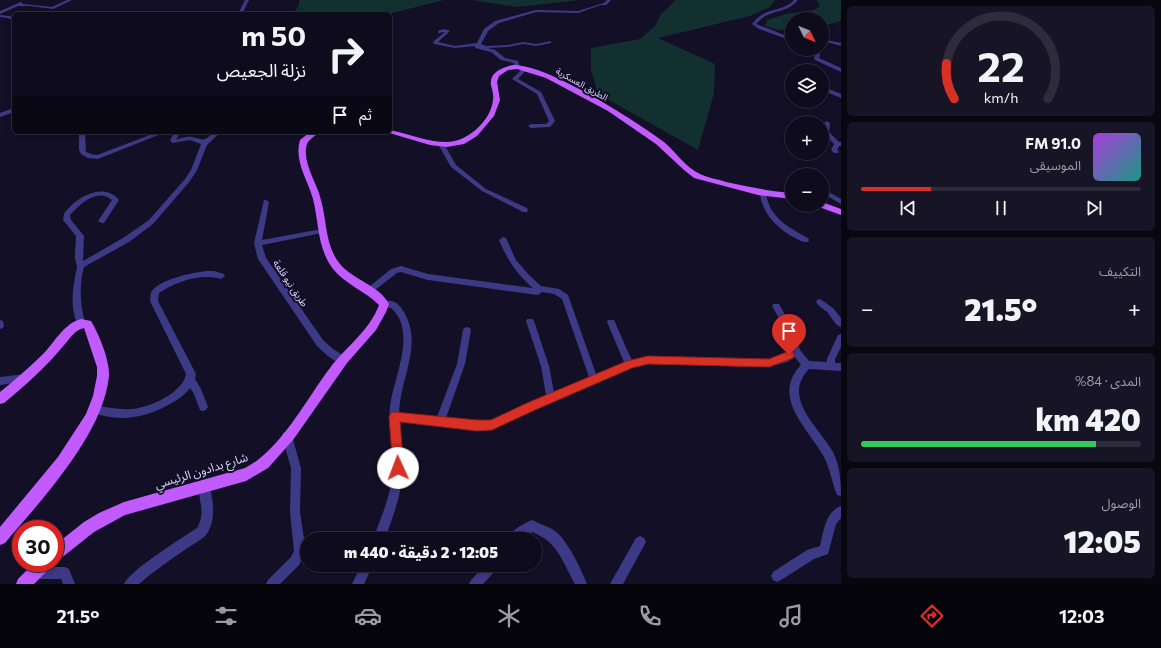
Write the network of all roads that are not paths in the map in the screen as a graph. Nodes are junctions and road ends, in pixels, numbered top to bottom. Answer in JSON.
{"nodes":[{"id":1,"x":29,"y":0,"type":"edge"},
{"id":2,"x":70,"y":0,"type":"edge"},
{"id":3,"x":247,"y":0,"type":"edge"},
{"id":4,"x":609,"y":0,"type":"edge"},
{"id":5,"x":796,"y":0,"type":"edge"},
{"id":6,"x":601,"y":4,"type":"junction"},
{"id":7,"x":17,"y":5,"type":"junction"},
{"id":8,"x":611,"y":7,"type":"dead end"},
{"id":9,"x":241,"y":12,"type":"edge"},
{"id":10,"x":0,"y":13,"type":"edge"},
{"id":11,"x":0,"y":16,"type":"edge"},
{"id":12,"x":12,"y":19,"type":"edge"},
{"id":13,"x":440,"y":32,"type":"dead end"},
{"id":14,"x":785,"y":36,"type":"edge"},
{"id":15,"x":829,"y":41,"type":"edge"},
{"id":16,"x":549,"y":42,"type":"dead end"},
{"id":17,"x":477,"y":44,"type":"junction"},
{"id":18,"x":841,"y":45,"type":"edge"},
{"id":19,"x":817,"y":56,"type":"edge"},
{"id":20,"x":521,"y":68,"type":"junction"},
{"id":21,"x":841,"y":70,"type":"edge"},
{"id":22,"x":829,"y":91,"type":"edge"},
{"id":23,"x":841,"y":96,"type":"edge"},
{"id":24,"x":12,"y":111,"type":"edge"},
{"id":25,"x":0,"y":115,"type":"edge"},
{"id":26,"x":531,"y":126,"type":"dead end"},
{"id":27,"x":392,"y":133,"type":"edge"},
{"id":28,"x":82,"y":134,"type":"edge"},
{"id":29,"x":158,"y":134,"type":"edge"},
{"id":30,"x":177,"y":134,"type":"edge"},
{"id":31,"x":216,"y":134,"type":"edge"},
{"id":32,"x":312,"y":134,"type":"edge"},
{"id":33,"x":829,"y":135,"type":"edge"},
{"id":34,"x":207,"y":141,"type":"junction"},
{"id":35,"x":440,"y":144,"type":"junction"},
{"id":36,"x":839,"y":144,"type":"edge"},
{"id":37,"x":836,"y":152,"type":"dead end"},
{"id":38,"x":763,"y":194,"type":"junction"},
{"id":39,"x":829,"y":194,"type":"edge"},
{"id":40,"x":785,"y":196,"type":"edge"},
{"id":41,"x":266,"y":202,"type":"dead end"},
{"id":42,"x":841,"y":202,"type":"edge"},
{"id":43,"x":829,"y":208,"type":"edge"},
{"id":44,"x":525,"y":210,"type":"dead end"},
{"id":45,"x":841,"y":212,"type":"edge"},
{"id":46,"x":102,"y":221,"type":"dead end"},
{"id":47,"x":322,"y":231,"type":"junction"},
{"id":48,"x":503,"y":240,"type":"dead end"},
{"id":49,"x":805,"y":240,"type":"dead end"},
{"id":50,"x":258,"y":243,"type":"junction"},
{"id":51,"x":81,"y":265,"type":"junction"},
{"id":52,"x":221,"y":276,"type":"dead end"},
{"id":53,"x":539,"y":289,"type":"junction"},
{"id":54,"x":368,"y":291,"type":"junction"},
{"id":55,"x":820,"y":302,"type":"dead end"},
{"id":56,"x":384,"y":304,"type":"junction"},
{"id":57,"x":776,"y":306,"type":"dead end"},
{"id":58,"x":530,"y":321,"type":"dead end"},
{"id":59,"x":611,"y":322,"type":"dead end"},
{"id":60,"x":81,"y":323,"type":"junction"},
{"id":61,"x":841,"y":324,"type":"edge"},
{"id":62,"x":467,"y":330,"type":"dead end"},
{"id":63,"x":841,"y":338,"type":"edge"},
{"id":64,"x":796,"y":352,"type":"junction"},
{"id":65,"x":343,"y":360,"type":"junction"},
{"id":66,"x":630,"y":364,"type":"junction"},
{"id":67,"x":808,"y":365,"type":"junction"},
{"id":68,"x":836,"y":367,"type":"edge"},
{"id":69,"x":26,"y":378,"type":"junction"},
{"id":70,"x":594,"y":380,"type":"junction"},
{"id":71,"x":0,"y":381,"type":"edge"},
{"id":72,"x":191,"y":381,"type":"junction"},
{"id":73,"x":551,"y":398,"type":"junction"},
{"id":74,"x":0,"y":399,"type":"edge"},
{"id":75,"x":203,"y":407,"type":"dead end"},
{"id":76,"x":94,"y":409,"type":"junction"},
{"id":77,"x":394,"y":417,"type":"junction"},
{"id":78,"x":440,"y":421,"type":"junction"},
{"id":79,"x":287,"y":436,"type":"junction"},
{"id":80,"x":837,"y":467,"type":"edge"},
{"id":81,"x":204,"y":487,"type":"junction"},
{"id":82,"x":841,"y":491,"type":"edge"},
{"id":83,"x":841,"y":511,"type":"edge"},
{"id":84,"x":382,"y":532,"type":"edge"},
{"id":85,"x":522,"y":532,"type":"edge"},
{"id":86,"x":0,"y":538,"type":"edge"},
{"id":87,"x":640,"y":542,"type":"dead end"},
{"id":88,"x":64,"y":547,"type":"edge"},
{"id":89,"x":36,"y":572,"type":"edge"},
{"id":90,"x":60,"y":572,"type":"edge"},
{"id":91,"x":364,"y":572,"type":"edge"},
{"id":92,"x":486,"y":572,"type":"edge"},
{"id":93,"x":777,"y":576,"type":"dead end"},
{"id":94,"x":23,"y":584,"type":"edge"},
{"id":95,"x":69,"y":584,"type":"edge"},
{"id":96,"x":130,"y":584,"type":"edge"},
{"id":97,"x":272,"y":584,"type":"edge"},
{"id":98,"x":358,"y":584,"type":"edge"},
{"id":99,"x":475,"y":584,"type":"edge"},
{"id":100,"x":581,"y":584,"type":"edge"},
{"id":101,"x":616,"y":584,"type":"edge"}],
"edges":[{"from":1,"to":7,"type":"street"},
{"from":2,"to":7,"type":"street"},
{"from":3,"to":9,"type":"street"},
{"from":4,"to":6,"type":"street"},
{"from":5,"to":14,"type":"street"},
{"from":6,"to":8,"type":"street"},
{"from":6,"to":17,"type":"street"},
{"from":7,"to":10,"type":"street"},
{"from":11,"to":12,"type":"street"},
{"from":13,"to":17,"type":"street"},
{"from":15,"to":18,"type":"street"},
{"from":16,"to":17,"type":"street"},
{"from":17,"to":20,"type":"street"},
{"from":19,"to":21,"type":"street"},
{"from":20,"to":26,"type":"street"},
{"from":20,"to":35,"type":"main road"},
{"from":20,"to":38,"type":"main road","name":"الطريق العسكرية"},
{"from":22,"to":23,"type":"street"},
{"from":24,"to":25,"type":"street"},
{"from":27,"to":35,"type":"main road"},
{"from":28,"to":29,"type":"street"},
{"from":30,"to":34,"type":"street"},
{"from":31,"to":34,"type":"street"},
{"from":32,"to":47,"type":"main road"},
{"from":33,"to":36,"type":"street"},
{"from":34,"to":51,"type":"street"},
{"from":35,"to":44,"type":"street"},
{"from":36,"to":37,"type":"street"},
{"from":38,"to":40,"type":"main road","name":"الطريق العسكرية"},
{"from":38,"to":49,"type":"street"},
{"from":39,"to":42,"type":"street"},
{"from":41,"to":50,"type":"street"},
{"from":43,"to":45,"type":"main road"},
{"from":46,"to":51,"type":"street"},
{"from":47,"to":50,"type":"street"},
{"from":47,"to":54,"type":"main road"},
{"from":48,"to":53,"type":"street"},
{"from":50,"to":65,"type":"street","name":"طريق نيو قلعة"},
{"from":51,"to":60,"type":"street"},
{"from":52,"to":72,"type":"street"},
{"from":53,"to":54,"type":"street"},
{"from":53,"to":70,"type":"street"},
{"from":54,"to":56,"type":"main road"},
{"from":55,"to":61,"type":"street"},
{"from":56,"to":65,"type":"main road","name":"شارع بدادون الرئيسي"},
{"from":56,"to":77,"type":"street"},
{"from":57,"to":64,"type":"street"},
{"from":58,"to":73,"type":"street"},
{"from":59,"to":66,"type":"street"},
{"from":60,"to":69,"type":"main road"},
{"from":60,"to":76,"type":"main road"},
{"from":62,"to":78,"type":"street"},
{"from":63,"to":68,"type":"street"},
{"from":64,"to":66,"type":"street"},
{"from":64,"to":67,"type":"street"},
{"from":65,"to":79,"type":"main road","name":"شارع بدادون الرئيسي"},
{"from":66,"to":70,"type":"street"},
{"from":67,"to":68,"type":"street"},
{"from":67,"to":80,"type":"street"},
{"from":69,"to":71,"type":"street"},
{"from":69,"to":74,"type":"main road"},
{"from":70,"to":73,"type":"street"},
{"from":72,"to":75,"type":"street"},
{"from":72,"to":76,"type":"street"},
{"from":73,"to":78,"type":"street"},
{"from":76,"to":86,"type":"main road"},
{"from":77,"to":78,"type":"street"},
{"from":77,"to":84,"type":"street"},
{"from":79,"to":81,"type":"main road","name":"شارع بدادون الرئيسي"},
{"from":79,"to":97,"type":"street"},
{"from":80,"to":82,"type":"street"},
{"from":81,"to":88,"type":"main road","name":"شارع بدادون الرئيسي"},
{"from":81,"to":96,"type":"street"},
{"from":83,"to":93,"type":"street"},
{"from":85,"to":100,"type":"street"},
{"from":87,"to":101,"type":"street"},
{"from":89,"to":94,"type":"main road"},
{"from":90,"to":95,"type":"street"},
{"from":91,"to":98,"type":"street"},
{"from":92,"to":99,"type":"street"}]}
